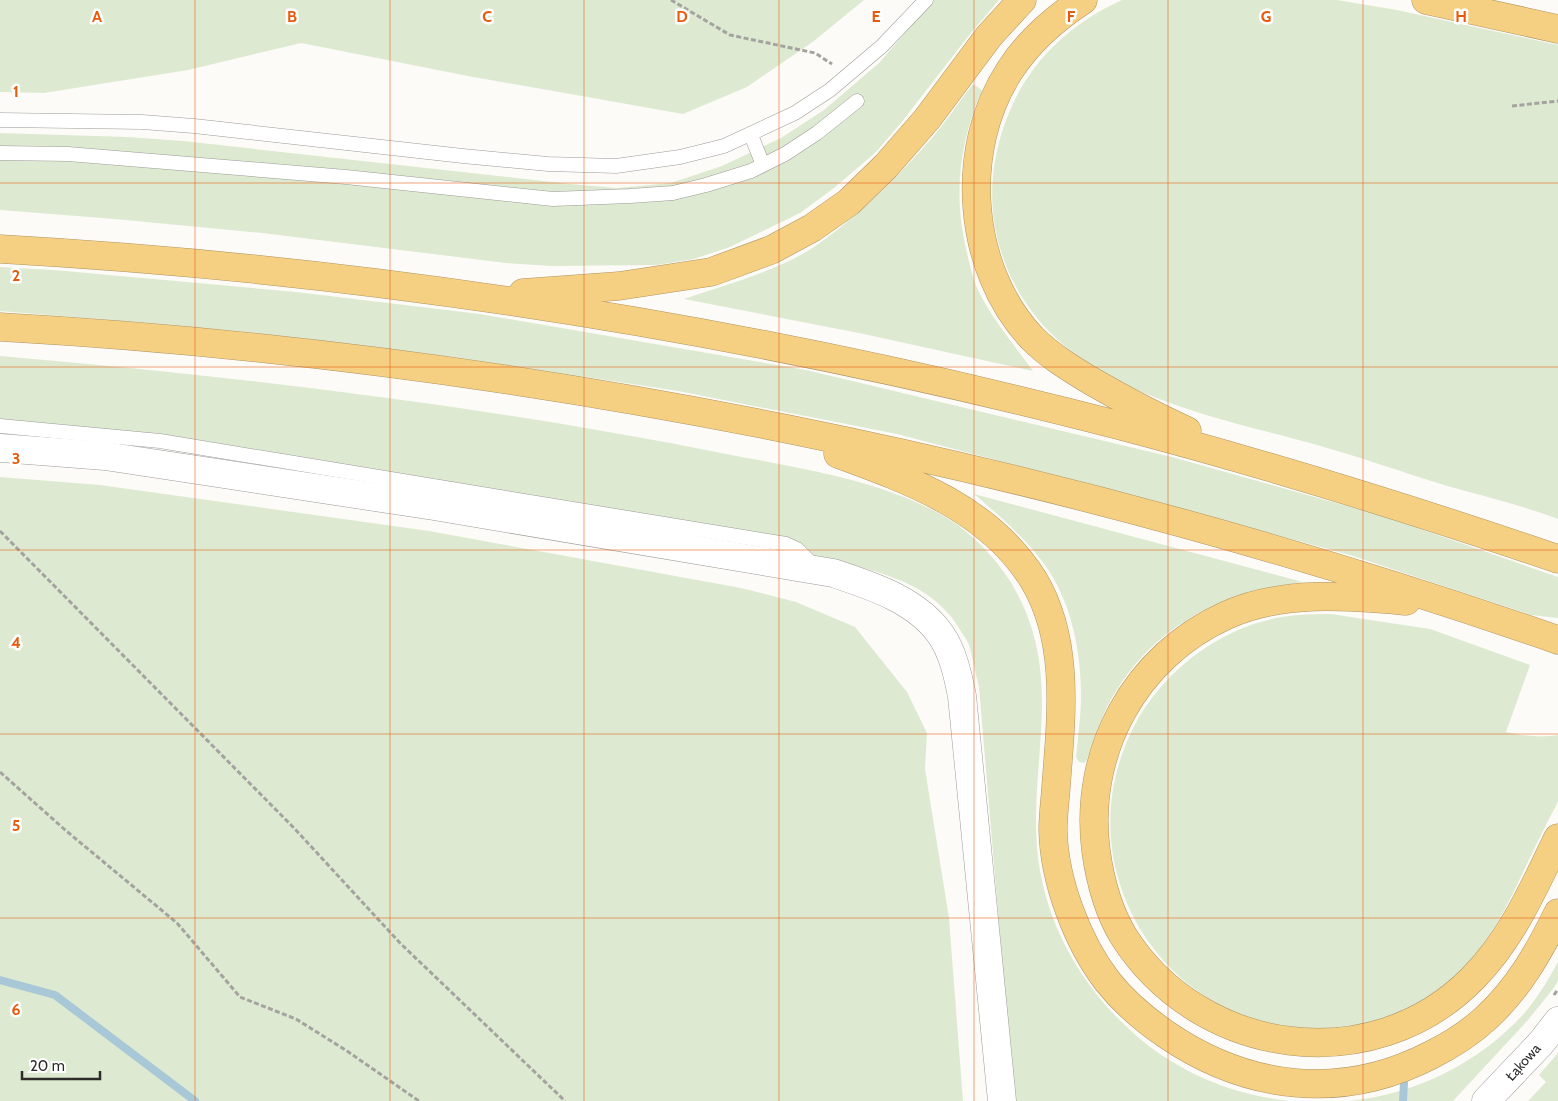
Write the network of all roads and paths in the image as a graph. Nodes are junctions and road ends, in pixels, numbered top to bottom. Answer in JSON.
{"nodes":[{"id":1,"x":671,"y":0,"type":"edge"},
{"id":2,"x":926,"y":0,"type":"edge"},
{"id":3,"x":1022,"y":0,"type":"edge"},
{"id":4,"x":1083,"y":0,"type":"edge"},
{"id":5,"x":1426,"y":0,"type":"edge"},
{"id":6,"x":1558,"y":29,"type":"edge"},
{"id":7,"x":847,"y":74,"type":"junction"},
{"id":8,"x":857,"y":100,"type":"dead end"},
{"id":9,"x":1558,"y":101,"type":"edge"},
{"id":10,"x":1512,"y":106,"type":"dead end"},
{"id":11,"x":0,"y":120,"type":"edge"},
{"id":12,"x":751,"y":135,"type":"junction"},
{"id":13,"x":0,"y":153,"type":"edge"},
{"id":14,"x":763,"y":165,"type":"junction"},
{"id":15,"x":0,"y":249,"type":"edge"},
{"id":16,"x":474,"y":297,"type":"junction"},
{"id":17,"x":0,"y":327,"type":"edge"},
{"id":18,"x":749,"y":422,"type":"junction"},
{"id":19,"x":0,"y":426,"type":"edge"},
{"id":20,"x":0,"y":448,"type":"edge"},
{"id":21,"x":1252,"y":463,"type":"junction"},
{"id":22,"x":0,"y":531,"type":"edge"},
{"id":23,"x":1558,"y":559,"type":"edge"},
{"id":24,"x":820,"y":571,"type":"junction"},
{"id":25,"x":1457,"y":606,"type":"junction"},
{"id":26,"x":1558,"y":640,"type":"edge"},
{"id":27,"x":0,"y":772,"type":"edge"},
{"id":28,"x":1558,"y":838,"type":"edge"},
{"id":29,"x":1558,"y":914,"type":"edge"},
{"id":30,"x":1558,"y":1021,"type":"edge"},
{"id":31,"x":419,"y":1101,"type":"edge"},
{"id":32,"x":565,"y":1101,"type":"edge"},
{"id":33,"x":1002,"y":1101,"type":"edge"},
{"id":34,"x":1486,"y":1101,"type":"edge"}],
"edges":[{"from":1,"to":7,"type":"path"},
{"from":2,"to":7,"type":"lane"},
{"from":3,"to":16,"type":"highway"},
{"from":4,"to":21,"type":"highway"},
{"from":5,"to":6,"type":"highway"},
{"from":7,"to":12,"type":"lane"},
{"from":8,"to":14,"type":"lane"},
{"from":9,"to":10,"type":"path"},
{"from":11,"to":12,"type":"lane"},
{"from":12,"to":14,"type":"lane"},
{"from":13,"to":14,"type":"lane"},
{"from":15,"to":16,"type":"highway"},
{"from":16,"to":21,"type":"highway"},
{"from":17,"to":18,"type":"highway"},
{"from":18,"to":25,"type":"highway"},
{"from":18,"to":29,"type":"highway"},
{"from":19,"to":24,"type":"lane"},
{"from":20,"to":24,"type":"street"},
{"from":21,"to":23,"type":"highway"},
{"from":22,"to":32,"type":"path"},
{"from":24,"to":33,"type":"street"},
{"from":25,"to":26,"type":"highway"},
{"from":25,"to":28,"type":"highway"},
{"from":27,"to":31,"type":"path"},
{"from":30,"to":34,"type":"street","name":"Łąkowa"}]}
